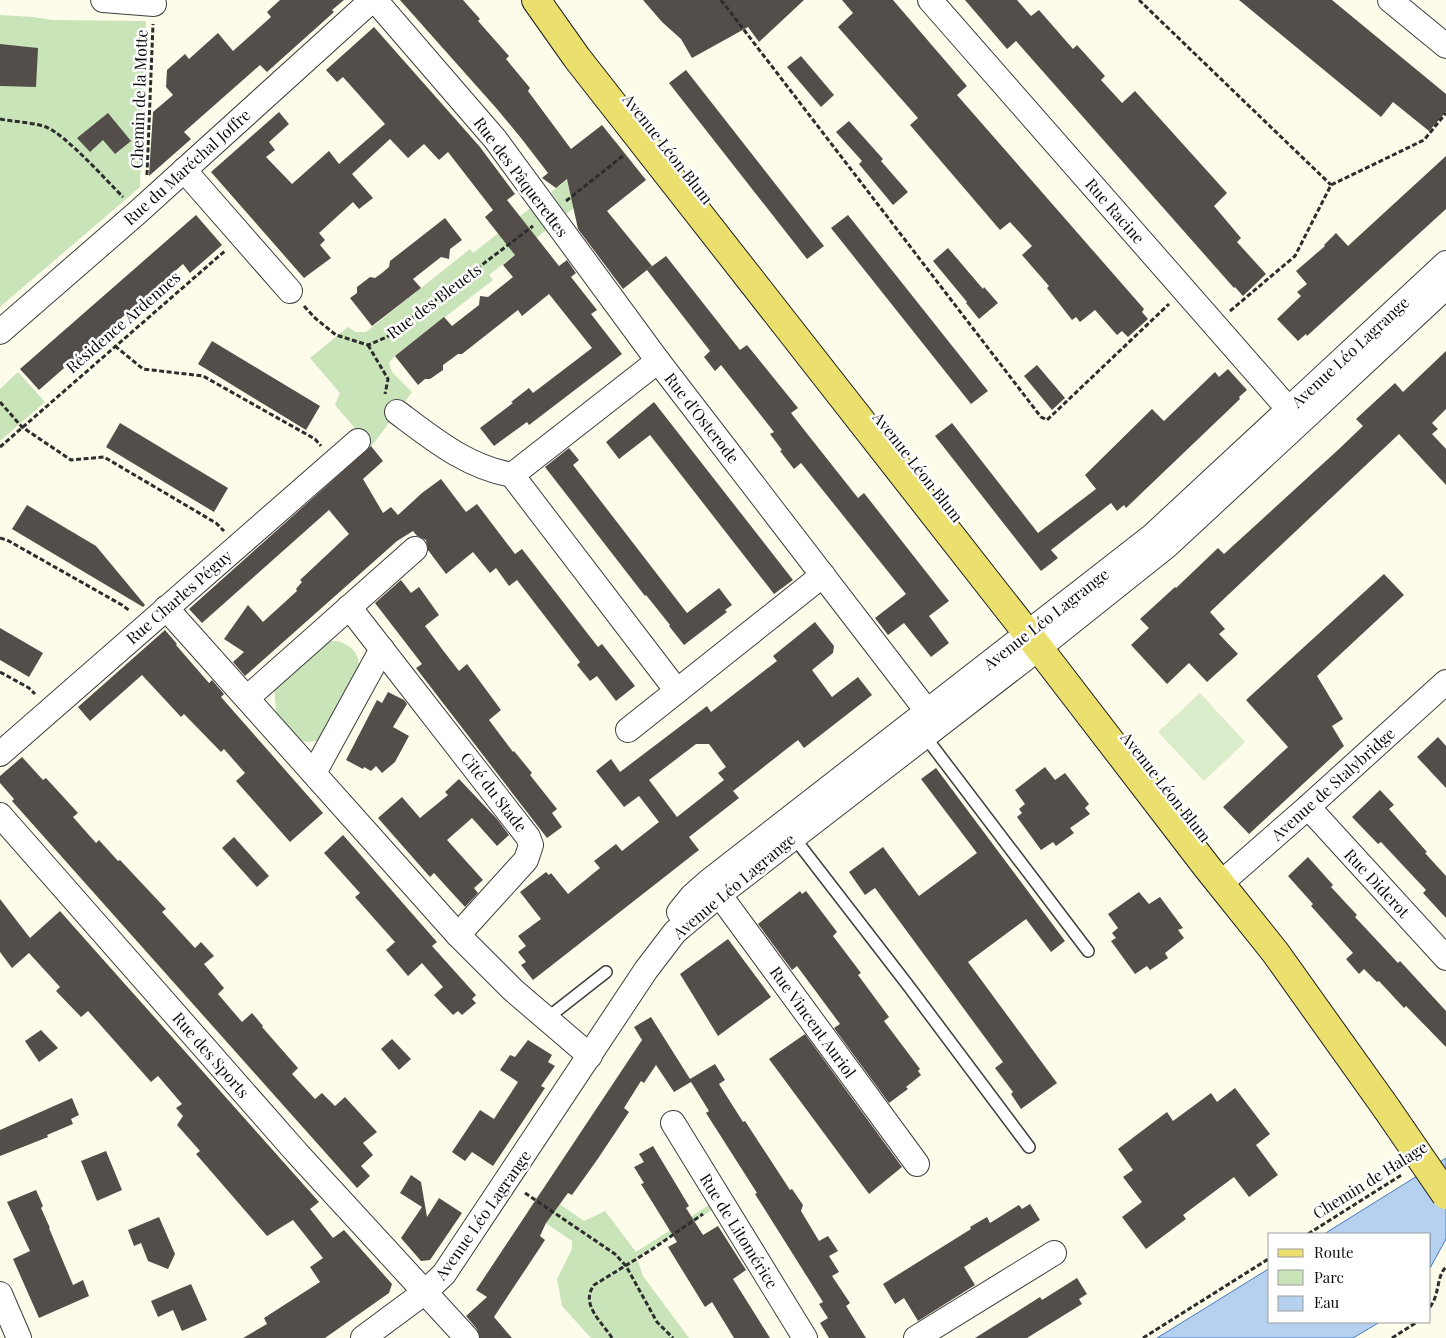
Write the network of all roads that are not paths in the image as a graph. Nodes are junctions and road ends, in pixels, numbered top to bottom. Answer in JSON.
{"nodes":[{"id":1,"x":103,"y":0,"type":"edge"},
{"id":2,"x":373,"y":0,"type":"edge"},
{"id":3,"x":538,"y":0,"type":"edge"},
{"id":4,"x":930,"y":0,"type":"edge"},
{"id":5,"x":1390,"y":0,"type":"edge"},
{"id":6,"x":154,"y":4,"type":"road end"},
{"id":7,"x":1446,"y":46,"type":"edge"},
{"id":8,"x":184,"y":170,"type":"junction"},
{"id":9,"x":1446,"y":263,"type":"edge"},
{"id":10,"x":1446,"y":287,"type":"edge"},
{"id":11,"x":290,"y":291,"type":"road end"},
{"id":12,"x":0,"y":332,"type":"edge"},
{"id":13,"x":658,"y":361,"type":"junction"},
{"id":14,"x":397,"y":412,"type":"road end"},
{"id":15,"x":1294,"y":416,"type":"junction"},
{"id":16,"x":358,"y":441,"type":"dead end"},
{"id":17,"x":512,"y":475,"type":"junction"},
{"id":18,"x":414,"y":549,"type":"dead end"},
{"id":19,"x":823,"y":575,"type":"junction"},
{"id":20,"x":349,"y":607,"type":"junction"},
{"id":21,"x":166,"y":608,"type":"junction"},
{"id":22,"x":1039,"y":636,"type":"junction"},
{"id":23,"x":382,"y":648,"type":"junction"},
{"id":24,"x":1444,"y":689,"type":"edge"},
{"id":25,"x":677,"y":690,"type":"junction"},
{"id":26,"x":247,"y":698,"type":"junction"},
{"id":27,"x":926,"y":723,"type":"junction"},
{"id":28,"x":628,"y":730,"type":"dead end"},
{"id":29,"x":0,"y":754,"type":"edge"},
{"id":30,"x":314,"y":773,"type":"junction"},
{"id":31,"x":1308,"y":807,"type":"junction"},
{"id":32,"x":0,"y":815,"type":"edge"},
{"id":33,"x":788,"y":830,"type":"junction"},
{"id":34,"x":1225,"y":880,"type":"junction"},
{"id":35,"x":714,"y":888,"type":"junction"},
{"id":36,"x":458,"y":935,"type":"junction"},
{"id":37,"x":1088,"y":951,"type":"dead end"},
{"id":38,"x":1446,"y":958,"type":"edge"},
{"id":39,"x":606,"y":972,"type":"dead end"},
{"id":40,"x":546,"y":1019,"type":"junction"},
{"id":41,"x":590,"y":1056,"type":"junction"},
{"id":42,"x":673,"y":1123,"type":"dead end"},
{"id":43,"x":1029,"y":1147,"type":"dead end"},
{"id":44,"x":917,"y":1164,"type":"dead end"},
{"id":45,"x":1446,"y":1195,"type":"edge"},
{"id":46,"x":1054,"y":1253,"type":"dead end"},
{"id":47,"x":426,"y":1292,"type":"junction"},
{"id":48,"x":0,"y":1294,"type":"edge"},
{"id":49,"x":19,"y":1338,"type":"edge"},
{"id":50,"x":364,"y":1338,"type":"edge"},
{"id":51,"x":467,"y":1338,"type":"edge"},
{"id":52,"x":805,"y":1338,"type":"edge"},
{"id":53,"x":916,"y":1338,"type":"edge"}],
"edges":[{"from":1,"to":6,"type":"street"},
{"from":2,"to":8,"type":"street","name":"Rue du Maréchal Joffre"},
{"from":2,"to":13,"type":"street","name":"Rue des Pâquerettes"},
{"from":3,"to":22,"type":"main road","name":"Avenue Léon Blum"},
{"from":3,"to":22,"type":"main road","name":"Avenue Léon Blum"},
{"from":4,"to":15,"type":"street","name":"Rue Racine"},
{"from":5,"to":7,"type":"street"},
{"from":8,"to":11,"type":"street"},
{"from":8,"to":12,"type":"street","name":"Rue du Maréchal Joffre"},
{"from":9,"to":15,"type":"street","name":"Avenue Léo Lagrange"},
{"from":10,"to":15,"type":"street","name":"Avenue Léo Lagrange"},
{"from":13,"to":17,"type":"street","name":"Rue d'Osterode"},
{"from":13,"to":19,"type":"street","name":"Rue d'Osterode"},
{"from":14,"to":17,"type":"street"},
{"from":15,"to":22,"type":"street","name":"Avenue Léo Lagrange"},
{"from":16,"to":21,"type":"street","name":"Rue Charles Péguy"},
{"from":17,"to":25,"type":"street"},
{"from":18,"to":20,"type":"street"},
{"from":19,"to":25,"type":"street"},
{"from":19,"to":27,"type":"street","name":"Rue d'Osterode"},
{"from":20,"to":23,"type":"street","name":"Cité du Stade"},
{"from":20,"to":26,"type":"street"},
{"from":21,"to":26,"type":"street"},
{"from":21,"to":29,"type":"street","name":"Rue Charles Péguy"},
{"from":22,"to":27,"type":"street","name":"Avenue Léo Lagrange"},
{"from":22,"to":34,"type":"main road","name":"Avenue Léon Blum"},
{"from":23,"to":30,"type":"street"},
{"from":23,"to":36,"type":"street","name":"Cité du Stade"},
{"from":24,"to":31,"type":"street","name":"Avenue de Stalybridge"},
{"from":25,"to":28,"type":"street"},
{"from":26,"to":30,"type":"street"},
{"from":27,"to":33,"type":"street","name":"Avenue Léo Lagrange"},
{"from":27,"to":37,"type":"lane"},
{"from":30,"to":36,"type":"street"},
{"from":31,"to":34,"type":"street","name":"Avenue de Stalybridge"},
{"from":31,"to":38,"type":"street","name":"Rue Diderot"},
{"from":32,"to":47,"type":"street","name":"Rue des Sports"},
{"from":33,"to":35,"type":"street","name":"Avenue Léo Lagrange"},
{"from":33,"to":43,"type":"lane"},
{"from":34,"to":45,"type":"main road","name":"Avenue Léon Blum","bridge":true},
{"from":35,"to":41,"type":"street","name":"Avenue Léo Lagrange"},
{"from":35,"to":44,"type":"street","name":"Rue Vincent Auriol"},
{"from":36,"to":40,"type":"street"},
{"from":39,"to":40,"type":"lane"},
{"from":40,"to":41,"type":"street"},
{"from":41,"to":47,"type":"street","name":"Avenue Léo Lagrange"},
{"from":42,"to":52,"type":"street","name":"Rue de Litomérice"},
{"from":46,"to":53,"type":"street"},
{"from":47,"to":50,"type":"street","name":"Avenue Léo Lagrange"},
{"from":47,"to":51,"type":"street","name":"Rue des Sports"},
{"from":48,"to":49,"type":"street"}]}
